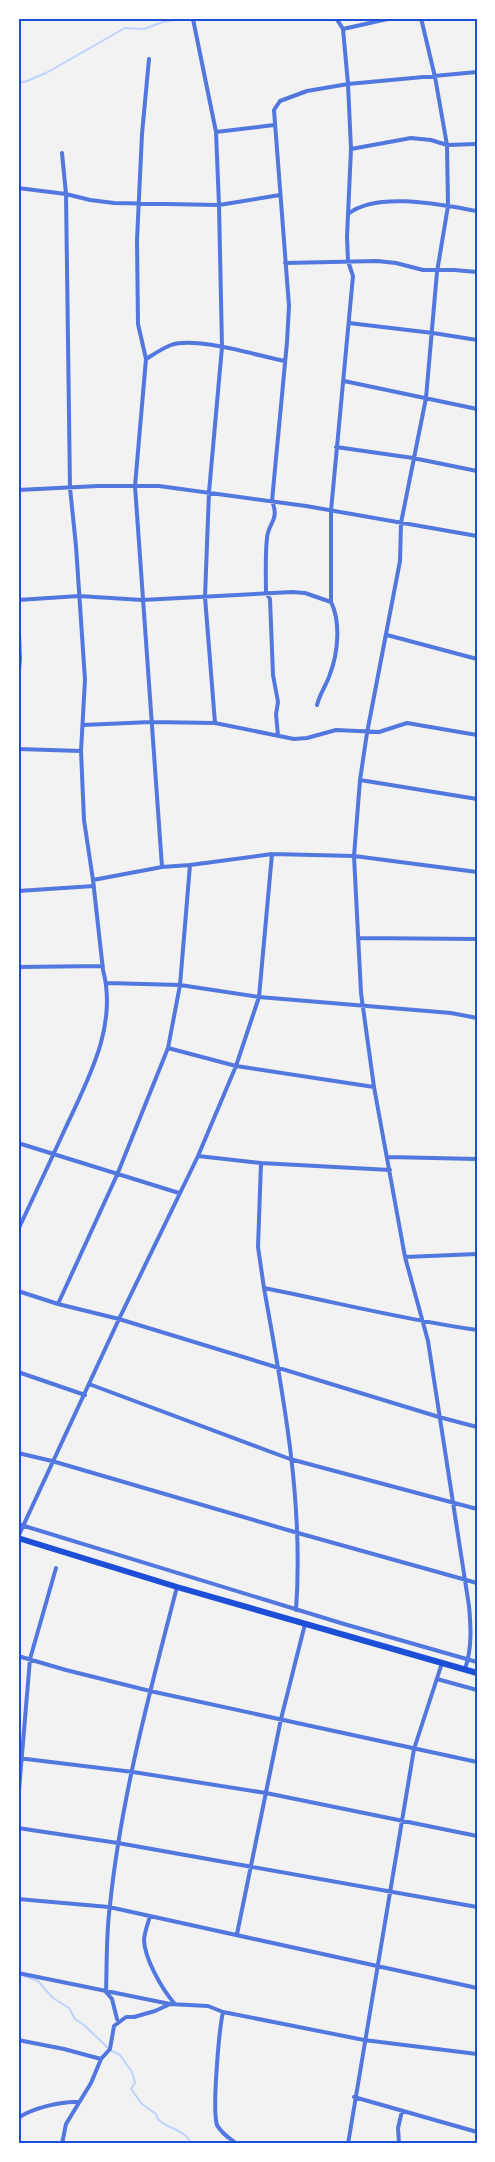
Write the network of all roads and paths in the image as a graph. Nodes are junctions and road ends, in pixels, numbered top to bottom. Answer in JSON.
{"nodes":[{"id":1,"x":191,"y":18,"type":"edge"},
{"id":2,"x":336,"y":18,"type":"edge"},
{"id":3,"x":392,"y":18,"type":"edge"},
{"id":4,"x":422,"y":18,"type":"edge"},
{"id":5,"x":343,"y":29,"type":"junction"},
{"id":6,"x":149,"y":59,"type":"dead end"},
{"id":7,"x":477,"y":72,"type":"edge"},
{"id":8,"x":435,"y":77,"type":"junction"},
{"id":9,"x":348,"y":84,"type":"junction"},
{"id":10,"x":274,"y":124,"type":"junction"},
{"id":11,"x":216,"y":132,"type":"junction"},
{"id":12,"x":477,"y":144,"type":"edge"},
{"id":13,"x":447,"y":145,"type":"junction"},
{"id":14,"x":351,"y":149,"type":"junction"},
{"id":15,"x":62,"y":153,"type":"dead end"},
{"id":16,"x":18,"y":188,"type":"edge"},
{"id":17,"x":66,"y":194,"type":"junction"},
{"id":18,"x":280,"y":195,"type":"junction"},
{"id":19,"x":138,"y":203,"type":"junction"},
{"id":20,"x":219,"y":205,"type":"junction"},
{"id":21,"x":448,"y":206,"type":"junction"},
{"id":22,"x":477,"y":211,"type":"edge"},
{"id":23,"x":348,"y":214,"type":"junction"},
{"id":24,"x":348,"y":261,"type":"junction"},
{"id":25,"x":285,"y":263,"type":"junction"},
{"id":26,"x":437,"y":272,"type":"junction"},
{"id":27,"x":477,"y":272,"type":"edge"},
{"id":28,"x":349,"y":323,"type":"junction"},
{"id":29,"x":433,"y":333,"type":"junction"},
{"id":30,"x":477,"y":340,"type":"edge"},
{"id":31,"x":222,"y":346,"type":"junction"},
{"id":32,"x":146,"y":359,"type":"junction"},
{"id":33,"x":285,"y":361,"type":"junction"},
{"id":34,"x":344,"y":381,"type":"junction"},
{"id":35,"x":426,"y":398,"type":"junction"},
{"id":36,"x":477,"y":409,"type":"edge"},
{"id":37,"x":336,"y":447,"type":"junction"},
{"id":38,"x":413,"y":458,"type":"junction"},
{"id":39,"x":477,"y":471,"type":"edge"},
{"id":40,"x":135,"y":486,"type":"junction"},
{"id":41,"x":70,"y":488,"type":"junction"},
{"id":42,"x":18,"y":490,"type":"edge"},
{"id":43,"x":209,"y":492,"type":"junction"},
{"id":44,"x":272,"y":501,"type":"junction"},
{"id":45,"x":331,"y":511,"type":"junction"},
{"id":46,"x":401,"y":523,"type":"junction"},
{"id":47,"x":477,"y":536,"type":"edge"},
{"id":48,"x":266,"y":593,"type":"junction"},
{"id":49,"x":79,"y":596,"type":"junction"},
{"id":50,"x":205,"y":597,"type":"junction"},
{"id":51,"x":18,"y":600,"type":"edge"},
{"id":52,"x":142,"y":600,"type":"junction"},
{"id":53,"x":331,"y":602,"type":"junction"},
{"id":54,"x":18,"y":610,"type":"edge"},
{"id":55,"x":387,"y":635,"type":"junction"},
{"id":56,"x":477,"y":659,"type":"edge"},
{"id":57,"x":18,"y":680,"type":"edge"},
{"id":58,"x":317,"y":705,"type":"dead end"},
{"id":59,"x":151,"y":722,"type":"junction"},
{"id":60,"x":215,"y":723,"type":"junction"},
{"id":61,"x":83,"y":725,"type":"junction"},
{"id":62,"x":367,"y":733,"type":"junction"},
{"id":63,"x":477,"y":735,"type":"edge"},
{"id":64,"x":278,"y":736,"type":"junction"},
{"id":65,"x":18,"y":748,"type":"edge"},
{"id":66,"x":81,"y":751,"type":"junction"},
{"id":67,"x":360,"y":780,"type":"junction"},
{"id":68,"x":477,"y":799,"type":"edge"},
{"id":69,"x":272,"y":854,"type":"junction"},
{"id":70,"x":354,"y":856,"type":"junction"},
{"id":71,"x":190,"y":865,"type":"junction"},
{"id":72,"x":162,"y":867,"type":"junction"},
{"id":73,"x":477,"y":872,"type":"edge"},
{"id":74,"x":93,"y":880,"type":"junction"},
{"id":75,"x":94,"y":886,"type":"junction"},
{"id":76,"x":18,"y":891,"type":"edge"},
{"id":77,"x":358,"y":938,"type":"junction"},
{"id":78,"x":477,"y":939,"type":"edge"},
{"id":79,"x":103,"y":966,"type":"junction"},
{"id":80,"x":18,"y":967,"type":"edge"},
{"id":81,"x":107,"y":983,"type":"junction"},
{"id":82,"x":180,"y":985,"type":"junction"},
{"id":83,"x":259,"y":998,"type":"junction"},
{"id":84,"x":363,"y":1006,"type":"junction"},
{"id":85,"x":477,"y":1018,"type":"edge"},
{"id":86,"x":168,"y":1048,"type":"junction"},
{"id":87,"x":236,"y":1066,"type":"junction"},
{"id":88,"x":374,"y":1087,"type":"junction"},
{"id":89,"x":18,"y":1143,"type":"edge"},
{"id":90,"x":54,"y":1153,"type":"junction"},
{"id":91,"x":198,"y":1156,"type":"junction"},
{"id":92,"x":388,"y":1157,"type":"junction"},
{"id":93,"x":477,"y":1159,"type":"edge"},
{"id":94,"x":261,"y":1164,"type":"junction"},
{"id":95,"x":390,"y":1170,"type":"junction"},
{"id":96,"x":117,"y":1175,"type":"junction"},
{"id":97,"x":179,"y":1193,"type":"junction"},
{"id":98,"x":18,"y":1230,"type":"edge"},
{"id":99,"x":477,"y":1254,"type":"edge"},
{"id":100,"x":405,"y":1257,"type":"junction"},
{"id":101,"x":264,"y":1288,"type":"junction"},
{"id":102,"x":18,"y":1291,"type":"edge"},
{"id":103,"x":58,"y":1304,"type":"junction"},
{"id":104,"x":119,"y":1319,"type":"junction"},
{"id":105,"x":423,"y":1322,"type":"junction"},
{"id":106,"x":477,"y":1330,"type":"edge"},
{"id":107,"x":278,"y":1367,"type":"junction"},
{"id":108,"x":18,"y":1372,"type":"edge"},
{"id":109,"x":89,"y":1384,"type":"junction"},
{"id":110,"x":85,"y":1395,"type":"junction"},
{"id":111,"x":439,"y":1418,"type":"junction"},
{"id":112,"x":477,"y":1427,"type":"edge"},
{"id":113,"x":18,"y":1453,"type":"edge"},
{"id":114,"x":290,"y":1459,"type":"junction"},
{"id":115,"x":52,"y":1461,"type":"junction"},
{"id":116,"x":455,"y":1503,"type":"junction"},
{"id":117,"x":477,"y":1509,"type":"edge"},
{"id":118,"x":20,"y":1525,"type":"edge"},
{"id":119,"x":298,"y":1533,"type":"junction"},
{"id":120,"x":18,"y":1538,"type":"edge"},
{"id":121,"x":56,"y":1568,"type":"dead end"},
{"id":122,"x":465,"y":1580,"type":"junction"},
{"id":123,"x":477,"y":1583,"type":"edge"},
{"id":124,"x":177,"y":1587,"type":"junction"},
{"id":125,"x":296,"y":1610,"type":"junction"},
{"id":126,"x":306,"y":1624,"type":"junction"},
{"id":127,"x":18,"y":1656,"type":"edge"},
{"id":128,"x":30,"y":1659,"type":"junction"},
{"id":129,"x":469,"y":1659,"type":"junction"},
{"id":130,"x":477,"y":1662,"type":"edge"},
{"id":131,"x":442,"y":1663,"type":"junction"},
{"id":132,"x":465,"y":1670,"type":"junction"},
{"id":133,"x":477,"y":1673,"type":"edge"},
{"id":134,"x":437,"y":1678,"type":"junction"},
{"id":135,"x":477,"y":1690,"type":"edge"},
{"id":136,"x":150,"y":1691,"type":"junction"},
{"id":137,"x":281,"y":1719,"type":"junction"},
{"id":138,"x":414,"y":1749,"type":"junction"},
{"id":139,"x":20,"y":1759,"type":"edge"},
{"id":140,"x":477,"y":1762,"type":"edge"},
{"id":141,"x":133,"y":1772,"type":"junction"},
{"id":142,"x":266,"y":1793,"type":"junction"},
{"id":143,"x":18,"y":1802,"type":"edge"},
{"id":144,"x":402,"y":1820,"type":"junction"},
{"id":145,"x":18,"y":1828,"type":"edge"},
{"id":146,"x":477,"y":1836,"type":"edge"},
{"id":147,"x":118,"y":1843,"type":"junction"},
{"id":148,"x":250,"y":1867,"type":"junction"},
{"id":149,"x":390,"y":1892,"type":"junction"},
{"id":150,"x":18,"y":1899,"type":"edge"},
{"id":151,"x":477,"y":1906,"type":"edge"},
{"id":152,"x":109,"y":1907,"type":"junction"},
{"id":153,"x":150,"y":1916,"type":"junction"},
{"id":154,"x":237,"y":1934,"type":"junction"},
{"id":155,"x":377,"y":1967,"type":"junction"},
{"id":156,"x":18,"y":1973,"type":"edge"},
{"id":157,"x":477,"y":1988,"type":"edge"},
{"id":158,"x":106,"y":1992,"type":"junction"},
{"id":159,"x":172,"y":2004,"type":"junction"},
{"id":160,"x":223,"y":2012,"type":"junction"},
{"id":161,"x":117,"y":2019,"type":"dead end"},
{"id":162,"x":18,"y":2040,"type":"edge"},
{"id":163,"x":364,"y":2040,"type":"junction"},
{"id":164,"x":477,"y":2054,"type":"edge"},
{"id":165,"x":101,"y":2059,"type":"junction"},
{"id":166,"x":354,"y":2097,"type":"junction"},
{"id":167,"x":79,"y":2102,"type":"junction"},
{"id":168,"x":402,"y":2111,"type":"junction"},
{"id":169,"x":18,"y":2118,"type":"edge"},
{"id":170,"x":477,"y":2132,"type":"edge"},
{"id":171,"x":62,"y":2144,"type":"edge"},
{"id":172,"x":236,"y":2144,"type":"edge"},
{"id":173,"x":348,"y":2144,"type":"edge"},
{"id":174,"x":399,"y":2144,"type":"edge"}],
"edges":[{"from":1,"to":11,"type":"street"},
{"from":2,"to":5,"type":"street"},
{"from":3,"to":5,"type":"street"},
{"from":4,"to":8,"type":"street"},
{"from":5,"to":9,"type":"street"},
{"from":6,"to":19,"type":"street"},
{"from":7,"to":8,"type":"street"},
{"from":8,"to":9,"type":"street"},
{"from":8,"to":13,"type":"street"},
{"from":9,"to":10,"type":"street"},
{"from":9,"to":14,"type":"street"},
{"from":10,"to":11,"type":"street"},
{"from":10,"to":18,"type":"street"},
{"from":11,"to":20,"type":"street"},
{"from":12,"to":13,"type":"street"},
{"from":13,"to":14,"type":"street"},
{"from":13,"to":21,"type":"street"},
{"from":14,"to":23,"type":"street"},
{"from":15,"to":17,"type":"street"},
{"from":16,"to":17,"type":"street"},
{"from":17,"to":19,"type":"street"},
{"from":17,"to":41,"type":"street"},
{"from":18,"to":20,"type":"street"},
{"from":18,"to":25,"type":"street"},
{"from":19,"to":20,"type":"street"},
{"from":19,"to":32,"type":"street"},
{"from":20,"to":31,"type":"street"},
{"from":21,"to":22,"type":"street"},
{"from":21,"to":23,"type":"street"},
{"from":21,"to":26,"type":"street"},
{"from":23,"to":24,"type":"street"},
{"from":24,"to":25,"type":"street"},
{"from":24,"to":26,"type":"street"},
{"from":24,"to":28,"type":"street"},
{"from":25,"to":33,"type":"street"},
{"from":26,"to":27,"type":"street"},
{"from":26,"to":29,"type":"street"},
{"from":28,"to":29,"type":"street"},
{"from":28,"to":34,"type":"street"},
{"from":29,"to":30,"type":"street"},
{"from":29,"to":35,"type":"street"},
{"from":31,"to":32,"type":"street"},
{"from":31,"to":33,"type":"street"},
{"from":31,"to":43,"type":"street"},
{"from":32,"to":40,"type":"street"},
{"from":33,"to":44,"type":"street"},
{"from":34,"to":35,"type":"street"},
{"from":34,"to":37,"type":"street"},
{"from":35,"to":36,"type":"street"},
{"from":35,"to":38,"type":"street"},
{"from":37,"to":38,"type":"street"},
{"from":37,"to":45,"type":"street"},
{"from":38,"to":39,"type":"street"},
{"from":38,"to":46,"type":"street"},
{"from":40,"to":41,"type":"street"},
{"from":40,"to":43,"type":"street"},
{"from":40,"to":52,"type":"street"},
{"from":41,"to":42,"type":"street"},
{"from":41,"to":49,"type":"street"},
{"from":43,"to":44,"type":"street"},
{"from":43,"to":50,"type":"street"},
{"from":44,"to":45,"type":"street"},
{"from":44,"to":48,"type":"street"},
{"from":45,"to":46,"type":"street"},
{"from":45,"to":53,"type":"street"},
{"from":46,"to":47,"type":"street"},
{"from":46,"to":55,"type":"street"},
{"from":48,"to":50,"type":"street"},
{"from":48,"to":53,"type":"street"},
{"from":48,"to":64,"type":"street"},
{"from":49,"to":51,"type":"street"},
{"from":49,"to":52,"type":"street"},
{"from":49,"to":61,"type":"street"},
{"from":50,"to":52,"type":"street"},
{"from":50,"to":60,"type":"street"},
{"from":52,"to":59,"type":"street"},
{"from":53,"to":58,"type":"street"},
{"from":54,"to":57,"type":"street"},
{"from":55,"to":56,"type":"street"},
{"from":55,"to":62,"type":"street"},
{"from":59,"to":60,"type":"street"},
{"from":59,"to":61,"type":"street"},
{"from":59,"to":72,"type":"street"},
{"from":60,"to":64,"type":"street"},
{"from":61,"to":66,"type":"street"},
{"from":62,"to":63,"type":"street"},
{"from":62,"to":64,"type":"street"},
{"from":62,"to":67,"type":"street"},
{"from":65,"to":66,"type":"street"},
{"from":66,"to":74,"type":"street"},
{"from":67,"to":68,"type":"street"},
{"from":67,"to":70,"type":"street"},
{"from":69,"to":70,"type":"street"},
{"from":69,"to":71,"type":"street"},
{"from":69,"to":83,"type":"street"},
{"from":70,"to":73,"type":"street"},
{"from":70,"to":77,"type":"street"},
{"from":71,"to":72,"type":"street"},
{"from":71,"to":82,"type":"street"},
{"from":72,"to":74,"type":"street"},
{"from":74,"to":75,"type":"street"},
{"from":75,"to":76,"type":"street"},
{"from":75,"to":79,"type":"street"},
{"from":77,"to":78,"type":"street"},
{"from":77,"to":84,"type":"street"},
{"from":79,"to":80,"type":"street"},
{"from":79,"to":81,"type":"street"},
{"from":81,"to":82,"type":"street"},
{"from":81,"to":90,"type":"street"},
{"from":82,"to":83,"type":"street"},
{"from":82,"to":86,"type":"street"},
{"from":83,"to":84,"type":"street"},
{"from":83,"to":87,"type":"street"},
{"from":84,"to":85,"type":"street"},
{"from":84,"to":88,"type":"street"},
{"from":86,"to":87,"type":"street"},
{"from":86,"to":96,"type":"street"},
{"from":87,"to":88,"type":"street"},
{"from":87,"to":91,"type":"street"},
{"from":88,"to":92,"type":"street"},
{"from":89,"to":90,"type":"street"},
{"from":90,"to":96,"type":"street"},
{"from":90,"to":98,"type":"street"},
{"from":91,"to":94,"type":"street"},
{"from":91,"to":97,"type":"street"},
{"from":92,"to":93,"type":"street"},
{"from":92,"to":95,"type":"street"},
{"from":94,"to":95,"type":"street"},
{"from":94,"to":101,"type":"street"},
{"from":95,"to":100,"type":"street"},
{"from":96,"to":97,"type":"street"},
{"from":96,"to":103,"type":"street"},
{"from":97,"to":104,"type":"street"},
{"from":99,"to":100,"type":"street"},
{"from":100,"to":105,"type":"street"},
{"from":101,"to":105,"type":"street"},
{"from":101,"to":107,"type":"street"},
{"from":102,"to":103,"type":"street"},
{"from":103,"to":104,"type":"street"},
{"from":104,"to":107,"type":"street"},
{"from":104,"to":109,"type":"street"},
{"from":105,"to":106,"type":"street"},
{"from":105,"to":111,"type":"street"},
{"from":107,"to":111,"type":"street"},
{"from":107,"to":114,"type":"street"},
{"from":108,"to":110,"type":"street"},
{"from":109,"to":110,"type":"street"},
{"from":109,"to":114,"type":"street"},
{"from":110,"to":115,"type":"street"},
{"from":111,"to":112,"type":"street"},
{"from":111,"to":116,"type":"street"},
{"from":113,"to":115,"type":"street"},
{"from":114,"to":116,"type":"street"},
{"from":114,"to":119,"type":"street"},
{"from":115,"to":118,"type":"street"},
{"from":115,"to":119,"type":"street"},
{"from":116,"to":117,"type":"street"},
{"from":116,"to":122,"type":"street"},
{"from":118,"to":120,"type":"street"},
{"from":118,"to":125,"type":"street"},
{"from":119,"to":122,"type":"street"},
{"from":119,"to":125,"type":"street"},
{"from":120,"to":124,"type":"main road"},
{"from":121,"to":128,"type":"street"},
{"from":122,"to":123,"type":"street"},
{"from":122,"to":129,"type":"street"},
{"from":124,"to":126,"type":"main road"},
{"from":124,"to":136,"type":"street"},
{"from":125,"to":129,"type":"street"},
{"from":126,"to":131,"type":"main road"},
{"from":126,"to":137,"type":"street"},
{"from":127,"to":128,"type":"street"},
{"from":128,"to":136,"type":"street"},
{"from":128,"to":139,"type":"street"},
{"from":129,"to":130,"type":"street"},
{"from":129,"to":132,"type":"street"},
{"from":131,"to":132,"type":"main road"},
{"from":131,"to":134,"type":"street"},
{"from":132,"to":133,"type":"main road"},
{"from":134,"to":135,"type":"street"},
{"from":134,"to":138,"type":"street"},
{"from":136,"to":137,"type":"street"},
{"from":136,"to":141,"type":"street"},
{"from":137,"to":138,"type":"street"},
{"from":137,"to":142,"type":"street"},
{"from":138,"to":140,"type":"street"},
{"from":138,"to":144,"type":"street"},
{"from":139,"to":141,"type":"street"},
{"from":139,"to":143,"type":"street"},
{"from":141,"to":142,"type":"street"},
{"from":141,"to":147,"type":"street"},
{"from":142,"to":144,"type":"street"},
{"from":142,"to":148,"type":"street"},
{"from":144,"to":146,"type":"street"},
{"from":144,"to":149,"type":"street"},
{"from":145,"to":147,"type":"street"},
{"from":147,"to":148,"type":"street"},
{"from":147,"to":152,"type":"street"},
{"from":148,"to":149,"type":"street"},
{"from":148,"to":154,"type":"street"},
{"from":149,"to":151,"type":"street"},
{"from":149,"to":155,"type":"street"},
{"from":150,"to":152,"type":"street"},
{"from":152,"to":153,"type":"street"},
{"from":152,"to":158,"type":"street"},
{"from":153,"to":154,"type":"street"},
{"from":153,"to":159,"type":"street"},
{"from":154,"to":155,"type":"street"},
{"from":155,"to":157,"type":"street"},
{"from":155,"to":163,"type":"street"},
{"from":156,"to":158,"type":"street"},
{"from":158,"to":159,"type":"street"},
{"from":158,"to":161,"type":"street"},
{"from":159,"to":160,"type":"street"},
{"from":159,"to":165,"type":"street"},
{"from":160,"to":163,"type":"street"},
{"from":160,"to":172,"type":"street"},
{"from":162,"to":165,"type":"street"},
{"from":163,"to":164,"type":"street"},
{"from":163,"to":166,"type":"street"},
{"from":165,"to":167,"type":"street"},
{"from":166,"to":168,"type":"street"},
{"from":166,"to":173,"type":"street"},
{"from":167,"to":169,"type":"street"},
{"from":167,"to":171,"type":"street"},
{"from":168,"to":170,"type":"street"},
{"from":168,"to":174,"type":"street"}]}
